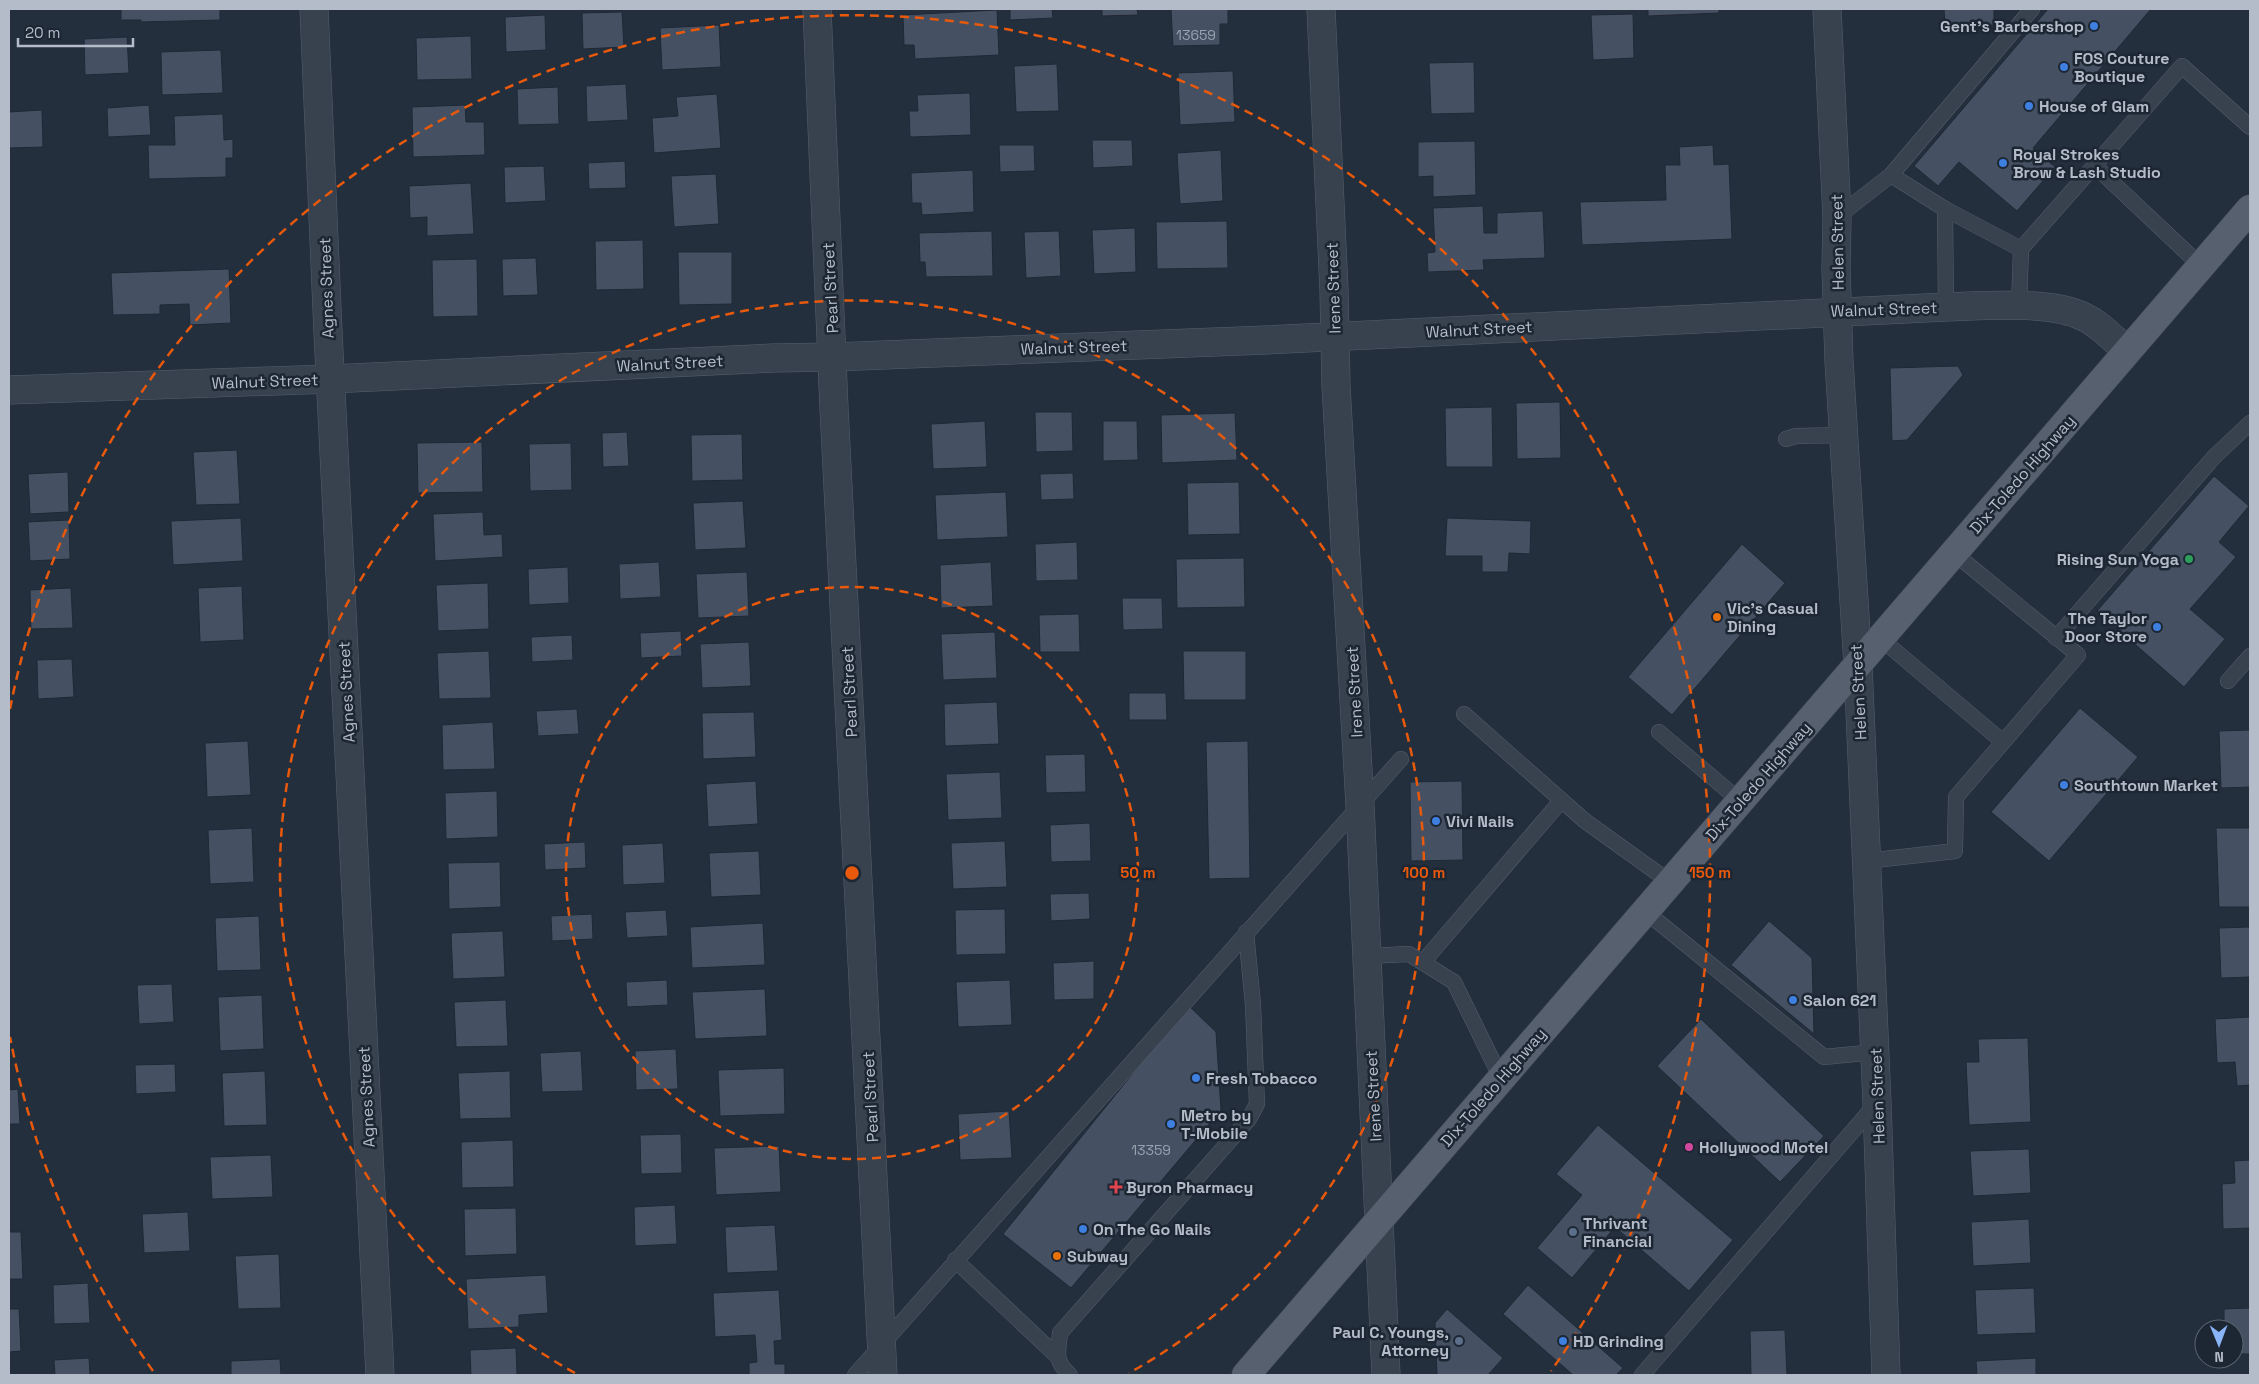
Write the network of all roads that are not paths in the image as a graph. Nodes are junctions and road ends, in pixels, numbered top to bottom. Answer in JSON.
{"nodes":[{"id":1,"x":314,"y":9,"type":"edge"},
{"id":2,"x":817,"y":9,"type":"edge"},
{"id":3,"x":1321,"y":9,"type":"edge"},
{"id":4,"x":1827,"y":9,"type":"edge"},
{"id":5,"x":2032,"y":9,"type":"edge"},
{"id":6,"x":2250,"y":126,"type":"edge"},
{"id":7,"x":2095,"y":166,"type":"junction"},
{"id":8,"x":1891,"y":175,"type":"junction"},
{"id":9,"x":2250,"y":209,"type":"edge"},
{"id":10,"x":1945,"y":210,"type":"junction"},
{"id":11,"x":1837,"y":217,"type":"junction"},
{"id":12,"x":2021,"y":250,"type":"junction"},
{"id":13,"x":2201,"y":266,"type":"junction"},
{"id":14,"x":2019,"y":306,"type":"junction"},
{"id":15,"x":1946,"y":307,"type":"junction"},
{"id":16,"x":1838,"y":311,"type":"junction"},
{"id":17,"x":1335,"y":336,"type":"junction"},
{"id":18,"x":2127,"y":351,"type":"junction"},
{"id":19,"x":833,"y":357,"type":"junction"},
{"id":20,"x":331,"y":379,"type":"junction"},
{"id":21,"x":9,"y":390,"type":"edge"},
{"id":22,"x":2250,"y":423,"type":"edge"},
{"id":23,"x":1844,"y":435,"type":"junction"},
{"id":24,"x":1786,"y":439,"type":"dead end"},
{"id":25,"x":1954,"y":553,"type":"junction"},
{"id":26,"x":1880,"y":638,"type":"junction"},
{"id":27,"x":2056,"y":638,"type":"junction"},
{"id":28,"x":2250,"y":656,"type":"edge"},
{"id":29,"x":1858,"y":665,"type":"junction"},
{"id":30,"x":2228,"y":681,"type":"dead end"},
{"id":31,"x":1464,"y":714,"type":"dead end"},
{"id":32,"x":1659,"y":732,"type":"dead end"},
{"id":33,"x":2003,"y":742,"type":"junction"},
{"id":34,"x":1401,"y":759,"type":"dead end"},
{"id":35,"x":1561,"y":801,"type":"junction"},
{"id":36,"x":1740,"y":801,"type":"junction"},
{"id":37,"x":1360,"y":805,"type":"junction"},
{"id":38,"x":1866,"y":861,"type":"junction"},
{"id":39,"x":1670,"y":882,"type":"junction"},
{"id":40,"x":1645,"y":911,"type":"junction"},
{"id":41,"x":1246,"y":932,"type":"junction"},
{"id":42,"x":1367,"y":956,"type":"junction"},
{"id":43,"x":1423,"y":962,"type":"junction"},
{"id":44,"x":1875,"y":1052,"type":"junction"},
{"id":45,"x":1501,"y":1078,"type":"junction"},
{"id":46,"x":1877,"y":1103,"type":"junction"},
{"id":47,"x":1379,"y":1220,"type":"junction"},
{"id":48,"x":955,"y":1260,"type":"junction"},
{"id":49,"x":882,"y":1342,"type":"junction"},
{"id":50,"x":1058,"y":1357,"type":"junction"},
{"id":51,"x":380,"y":1375,"type":"edge"},
{"id":52,"x":854,"y":1375,"type":"edge"},
{"id":53,"x":883,"y":1375,"type":"edge"},
{"id":54,"x":1070,"y":1375,"type":"edge"},
{"id":55,"x":1246,"y":1375,"type":"edge"},
{"id":56,"x":1386,"y":1375,"type":"edge"},
{"id":57,"x":1642,"y":1375,"type":"edge"},
{"id":58,"x":1886,"y":1375,"type":"edge"}],
"edges":[{"from":1,"to":20,"type":"street","name":"Agnes Street"},
{"from":2,"to":19,"type":"street","name":"Pearl Street"},
{"from":3,"to":17,"type":"street","name":"Irene Street"},
{"from":4,"to":11,"type":"street","name":"Helen Street"},
{"from":5,"to":8,"type":"lane"},
{"from":6,"to":7,"type":"lane"},
{"from":7,"to":12,"type":"lane"},
{"from":7,"to":13,"type":"lane"},
{"from":8,"to":10,"type":"lane"},
{"from":8,"to":11,"type":"lane"},
{"from":9,"to":13,"type":"main road","name":"Dix-Toledo Highway"},
{"from":10,"to":12,"type":"lane"},
{"from":10,"to":15,"type":"lane"},
{"from":11,"to":16,"type":"street","name":"Helen Street"},
{"from":12,"to":14,"type":"lane"},
{"from":13,"to":18,"type":"main road","name":"Dix-Toledo Highway"},
{"from":14,"to":15,"type":"street","name":"Walnut Street"},
{"from":14,"to":18,"type":"street","name":"Walnut Street"},
{"from":15,"to":16,"type":"street","name":"Walnut Street"},
{"from":16,"to":17,"type":"street","name":"Walnut Street"},
{"from":16,"to":23,"type":"street","name":"Helen Street"},
{"from":17,"to":19,"type":"street","name":"Walnut Street"},
{"from":17,"to":37,"type":"street","name":"Irene Street"},
{"from":18,"to":25,"type":"main road","name":"Dix-Toledo Highway"},
{"from":19,"to":20,"type":"street","name":"Walnut Street"},
{"from":19,"to":49,"type":"street","name":"Pearl Street"},
{"from":20,"to":21,"type":"street","name":"Walnut Street"},
{"from":20,"to":51,"type":"street","name":"Agnes Street"},
{"from":22,"to":27,"type":"lane"},
{"from":23,"to":24,"type":"lane"},
{"from":23,"to":29,"type":"street","name":"Helen Street"},
{"from":25,"to":26,"type":"main road","name":"Dix-Toledo Highway"},
{"from":25,"to":27,"type":"lane"},
{"from":26,"to":29,"type":"main road","name":"Dix-Toledo Highway"},
{"from":26,"to":33,"type":"lane"},
{"from":27,"to":33,"type":"lane"},
{"from":28,"to":30,"type":"lane"},
{"from":29,"to":36,"type":"main road","name":"Dix-Toledo Highway"},
{"from":29,"to":38,"type":"street","name":"Helen Street"},
{"from":31,"to":35,"type":"lane"},
{"from":32,"to":36,"type":"lane"},
{"from":33,"to":38,"type":"lane"},
{"from":34,"to":37,"type":"lane"},
{"from":35,"to":39,"type":"lane"},
{"from":35,"to":43,"type":"lane"},
{"from":36,"to":39,"type":"main road","name":"Dix-Toledo Highway"},
{"from":37,"to":41,"type":"lane"},
{"from":37,"to":42,"type":"street","name":"Irene Street"},
{"from":38,"to":44,"type":"street","name":"Helen Street"},
{"from":39,"to":40,"type":"main road","name":"Dix-Toledo Highway"},
{"from":40,"to":44,"type":"lane"},
{"from":40,"to":45,"type":"main road","name":"Dix-Toledo Highway"},
{"from":41,"to":48,"type":"lane"},
{"from":41,"to":50,"type":"lane"},
{"from":42,"to":43,"type":"lane"},
{"from":42,"to":47,"type":"street","name":"Irene Street"},
{"from":43,"to":45,"type":"lane"},
{"from":44,"to":46,"type":"street","name":"Helen Street"},
{"from":45,"to":47,"type":"main road","name":"Dix-Toledo Highway"},
{"from":46,"to":57,"type":"lane"},
{"from":46,"to":58,"type":"street","name":"Helen Street"},
{"from":47,"to":55,"type":"main road","name":"Dix-Toledo Highway"},
{"from":47,"to":56,"type":"street","name":"Irene Street"},
{"from":48,"to":49,"type":"lane"},
{"from":48,"to":50,"type":"lane"},
{"from":49,"to":52,"type":"lane"},
{"from":49,"to":53,"type":"street","name":"Pearl Street"},
{"from":50,"to":54,"type":"lane"}]}
